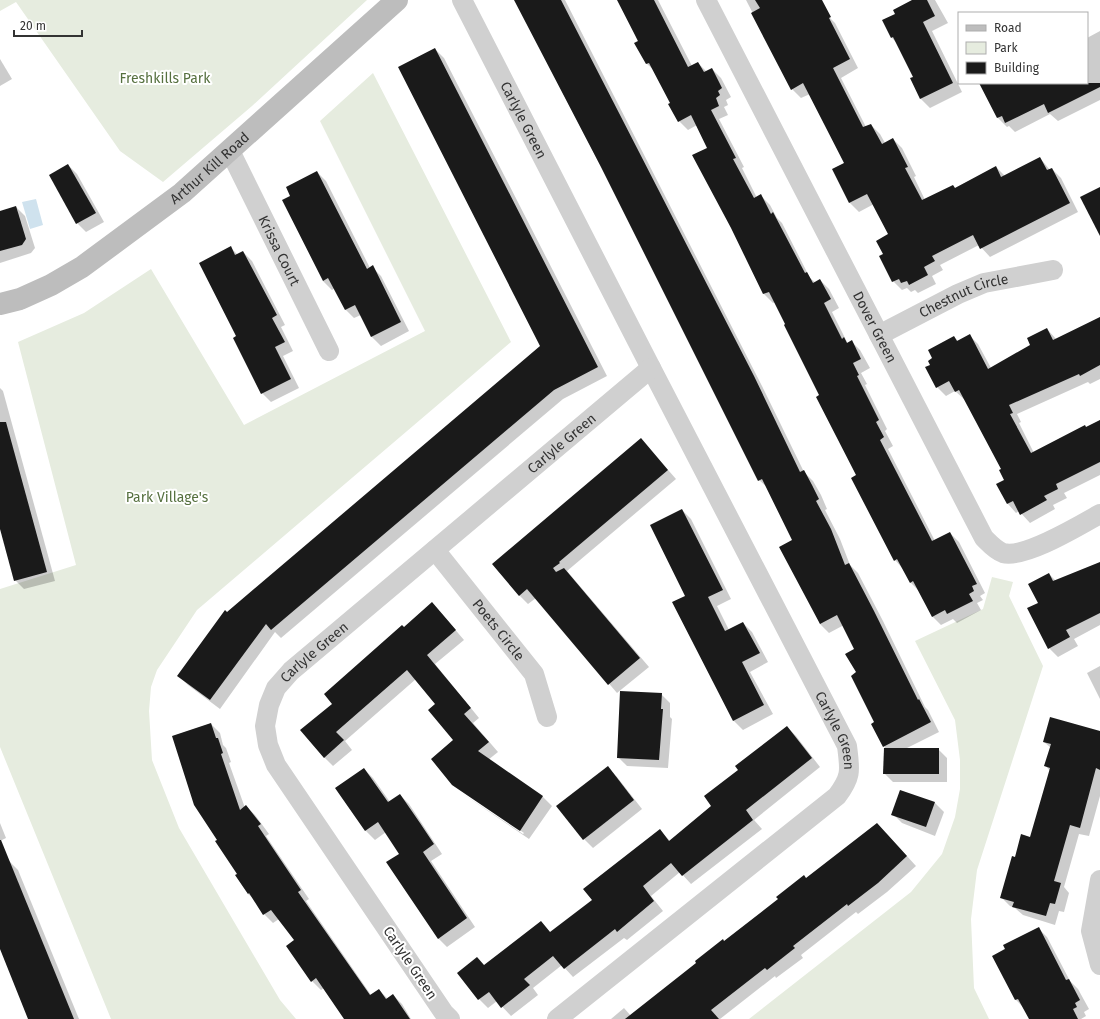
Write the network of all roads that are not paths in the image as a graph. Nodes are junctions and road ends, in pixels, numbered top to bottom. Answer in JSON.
{"nodes":[{"id":1,"x":397,"y":0,"type":"edge"},
{"id":2,"x":462,"y":0,"type":"edge"},
{"id":3,"x":706,"y":0,"type":"edge"},
{"id":4,"x":230,"y":151,"type":"junction"},
{"id":5,"x":1053,"y":270,"type":"dead end"},
{"id":6,"x":0,"y":304,"type":"edge"},
{"id":7,"x":879,"y":335,"type":"junction"},
{"id":8,"x":329,"y":351,"type":"dead end"},
{"id":9,"x":651,"y":368,"type":"junction"},
{"id":10,"x":1100,"y":514,"type":"edge"},
{"id":11,"x":435,"y":550,"type":"junction"},
{"id":12,"x":548,"y":716,"type":"dead end"},
{"id":13,"x":1100,"y":880,"type":"edge"},
{"id":14,"x":1100,"y":965,"type":"edge"},
{"id":15,"x":450,"y":1019,"type":"edge"},
{"id":16,"x":557,"y":1019,"type":"edge"}],
"edges":[{"from":1,"to":4,"type":"street","name":"Arthur Kill Road"},
{"from":2,"to":9,"type":"street","name":"Carlyle Green"},
{"from":3,"to":7,"type":"street","name":"Dover Green"},
{"from":4,"to":6,"type":"street","name":"Arthur Kill Road"},
{"from":4,"to":8,"type":"street","name":"Krissa Court"},
{"from":5,"to":7,"type":"street","name":"Chestnut Circle"},
{"from":7,"to":10,"type":"street","name":"Dover Green"},
{"from":9,"to":11,"type":"street","name":"Carlyle Green"},
{"from":9,"to":16,"type":"street","name":"Carlyle Green"},
{"from":11,"to":12,"type":"street","name":"Poets Circle"},
{"from":11,"to":15,"type":"street","name":"Carlyle Green"},
{"from":13,"to":14,"type":"street"}]}
